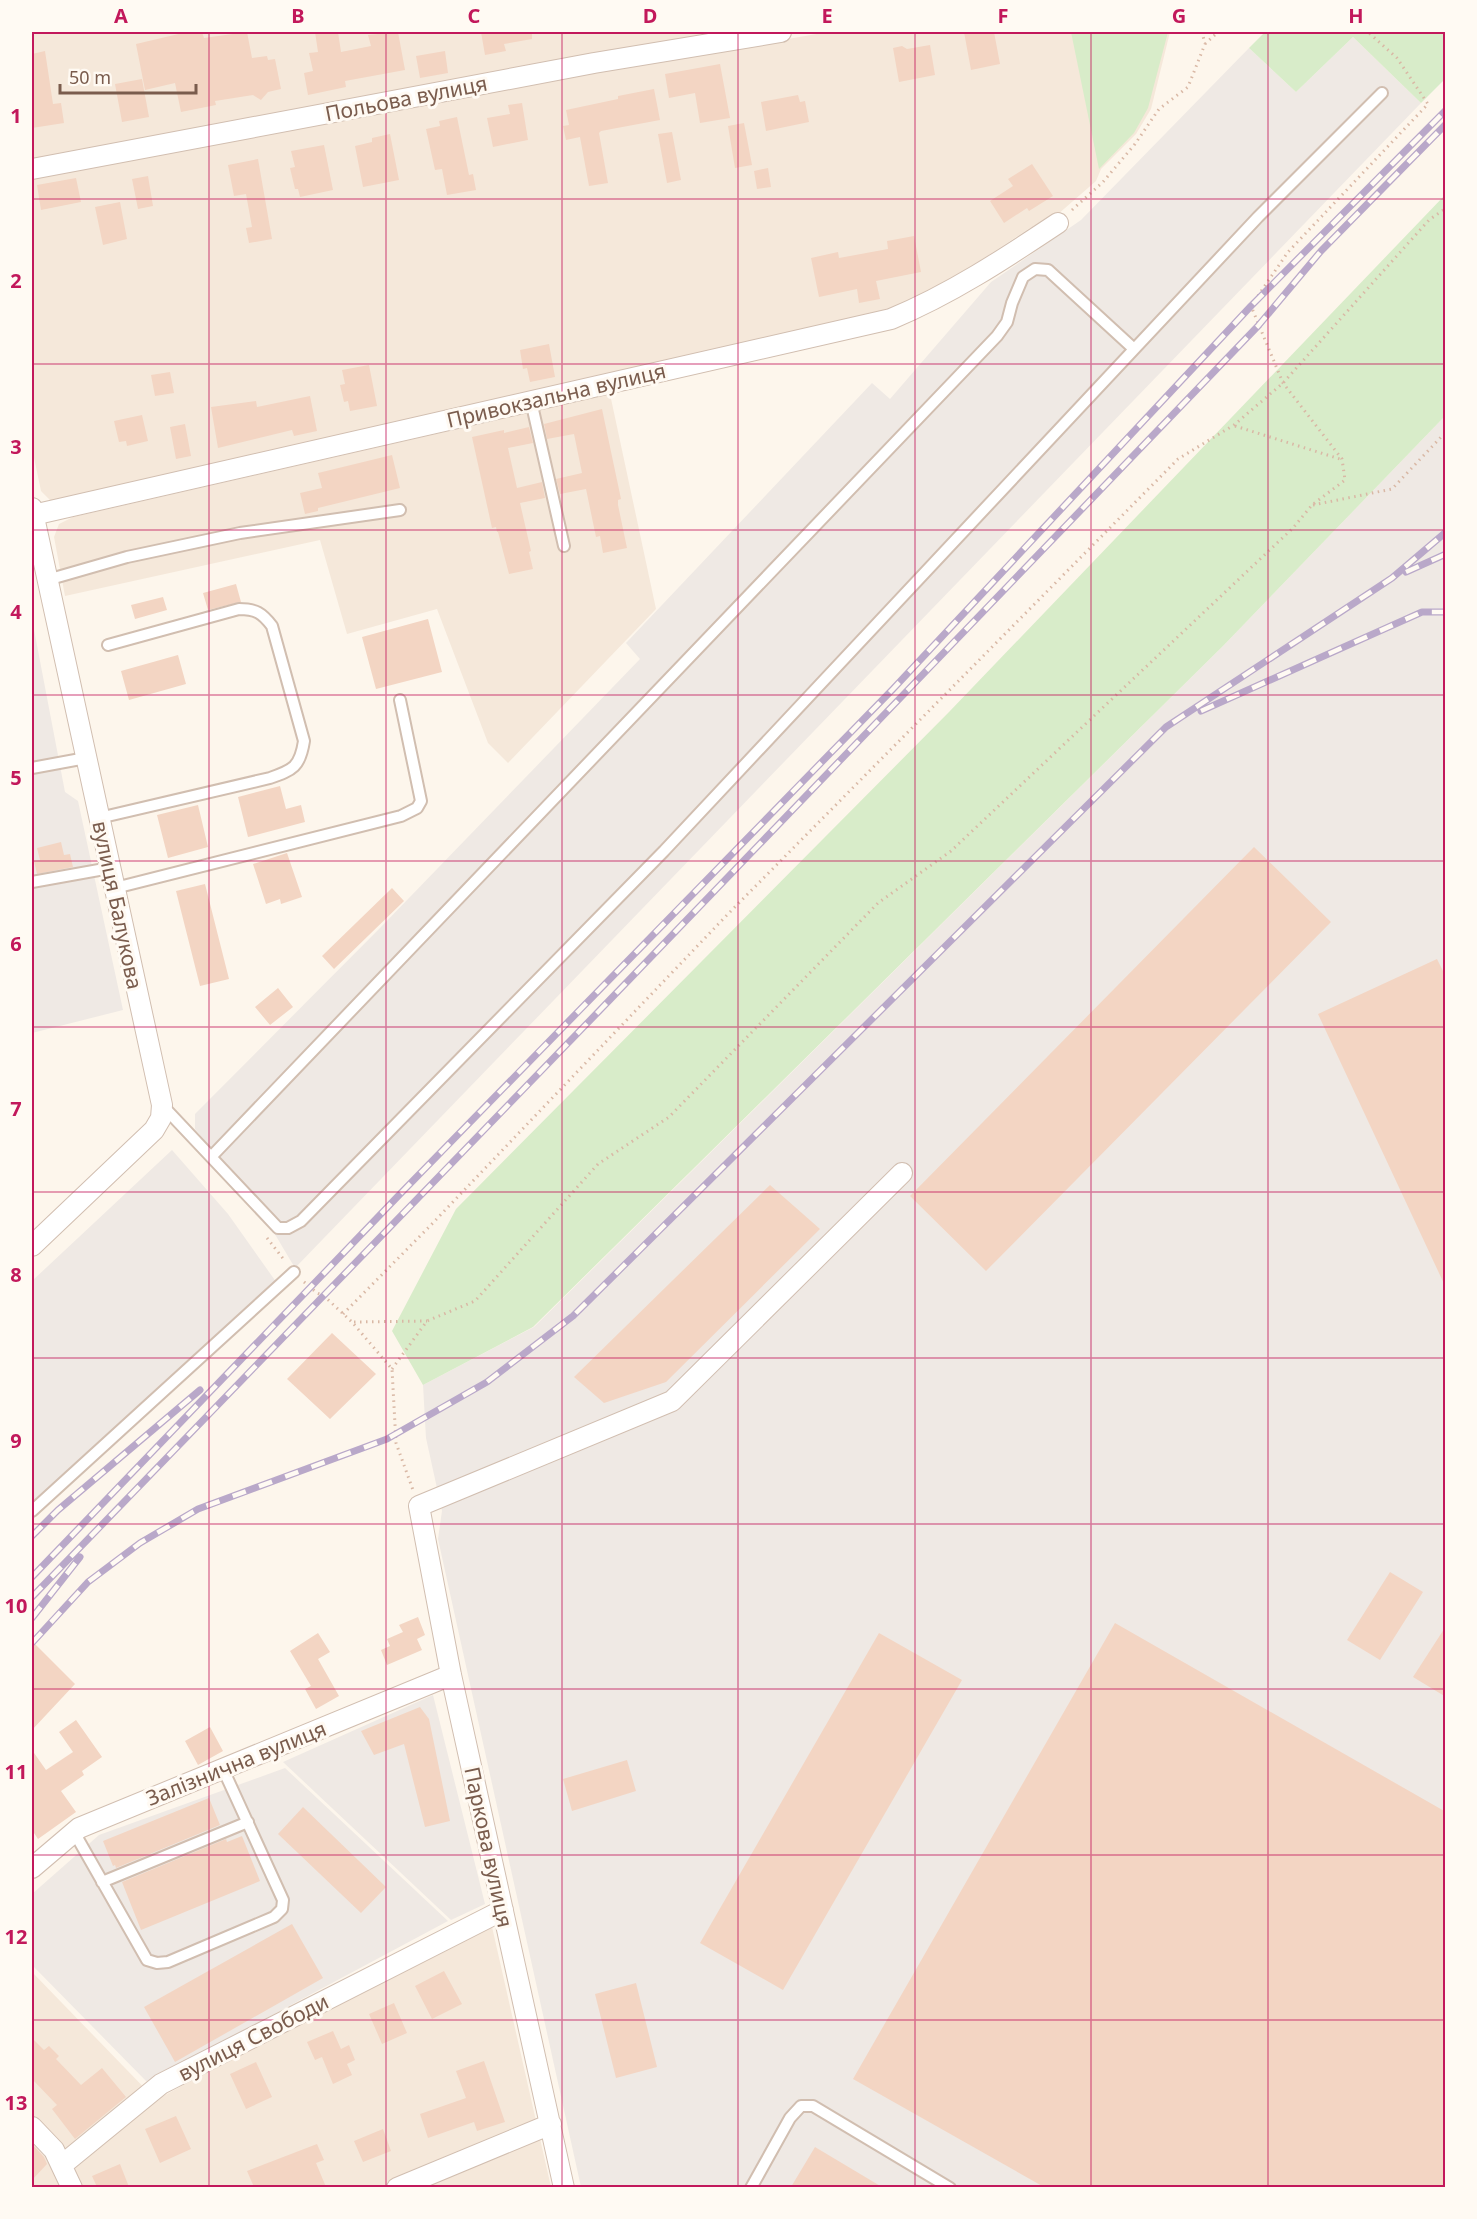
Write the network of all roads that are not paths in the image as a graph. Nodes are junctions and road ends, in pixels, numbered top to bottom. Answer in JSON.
{"nodes":[{"id":1,"x":781,"y":32,"type":"edge"},
{"id":2,"x":1382,"y":93,"type":"dead end"},
{"id":3,"x":32,"y":169,"type":"edge"},
{"id":4,"x":1058,"y":223,"type":"road end"},
{"id":5,"x":1134,"y":349,"type":"junction"},
{"id":6,"x":531,"y":401,"type":"junction"},
{"id":7,"x":400,"y":510,"type":"dead end"},
{"id":8,"x":32,"y":512,"type":"edge"},
{"id":9,"x":564,"y":546,"type":"dead end"},
{"id":10,"x":47,"y":580,"type":"junction"},
{"id":11,"x":108,"y":645,"type":"dead end"},
{"id":12,"x":400,"y":700,"type":"dead end"},
{"id":13,"x":86,"y":758,"type":"junction"},
{"id":14,"x":32,"y":768,"type":"edge"},
{"id":15,"x":99,"y":818,"type":"junction"},
{"id":16,"x":110,"y":868,"type":"junction"},
{"id":17,"x":32,"y":882,"type":"edge"},
{"id":18,"x":115,"y":888,"type":"junction"},
{"id":19,"x":162,"y":1105,"type":"junction"},
{"id":20,"x":211,"y":1157,"type":"junction"},
{"id":21,"x":902,"y":1173,"type":"dead end"},
{"id":22,"x":32,"y":1246,"type":"edge"},
{"id":23,"x":294,"y":1272,"type":"road end"},
{"id":24,"x":32,"y":1511,"type":"edge"},
{"id":25,"x":452,"y":1675,"type":"junction"},
{"id":26,"x":223,"y":1768,"type":"junction"},
{"id":27,"x":248,"y":1822,"type":"junction"},
{"id":28,"x":74,"y":1832,"type":"junction"},
{"id":29,"x":32,"y":1868,"type":"edge"},
{"id":30,"x":102,"y":1882,"type":"junction"},
{"id":31,"x":503,"y":1910,"type":"junction"},
{"id":32,"x":551,"y":2124,"type":"junction"},
{"id":33,"x":32,"y":2127,"type":"edge"},
{"id":34,"x":62,"y":2165,"type":"junction"},
{"id":35,"x":72,"y":2187,"type":"edge"},
{"id":36,"x":397,"y":2187,"type":"edge"},
{"id":37,"x":564,"y":2187,"type":"edge"},
{"id":38,"x":751,"y":2187,"type":"edge"},
{"id":39,"x":950,"y":2187,"type":"edge"}],
"edges":[{"from":1,"to":3,"type":"street","name":"Польова вулиця"},
{"from":2,"to":5,"type":"lane"},
{"from":4,"to":6,"type":"street","name":"Привокзальна вулиця"},
{"from":5,"to":20,"type":"lane"},
{"from":5,"to":20,"type":"lane"},
{"from":6,"to":8,"type":"street","name":"Привокзальна вулиця"},
{"from":6,"to":9,"type":"lane"},
{"from":7,"to":10,"type":"lane"},
{"from":8,"to":10,"type":"street","name":"вулиця Балукова"},
{"from":10,"to":13,"type":"street","name":"вулиця Балукова"},
{"from":11,"to":15,"type":"lane"},
{"from":12,"to":18,"type":"lane"},
{"from":13,"to":14,"type":"lane"},
{"from":13,"to":15,"type":"street","name":"вулиця Балукова"},
{"from":15,"to":16,"type":"street","name":"вулиця Балукова"},
{"from":16,"to":17,"type":"lane"},
{"from":16,"to":18,"type":"street","name":"вулиця Балукова"},
{"from":18,"to":19,"type":"street","name":"вулиця Балукова"},
{"from":19,"to":20,"type":"lane"},
{"from":19,"to":22,"type":"street"},
{"from":21,"to":25,"type":"street","name":"Паркова вулиця"},
{"from":23,"to":24,"type":"lane"},
{"from":25,"to":26,"type":"street","name":"Залізнична вулиця"},
{"from":25,"to":31,"type":"street","name":"Паркова вулиця"},
{"from":26,"to":27,"type":"lane"},
{"from":26,"to":28,"type":"street","name":"Залізнична вулиця"},
{"from":27,"to":30,"type":"lane"},
{"from":27,"to":30,"type":"lane"},
{"from":28,"to":29,"type":"street","name":"Залізнична вулиця"},
{"from":28,"to":30,"type":"lane"},
{"from":31,"to":32,"type":"street","name":"Паркова вулиця"},
{"from":31,"to":34,"type":"street","name":"вулиця Свободи"},
{"from":32,"to":36,"type":"street"},
{"from":32,"to":37,"type":"street","name":"Паркова вулиця"},
{"from":33,"to":34,"type":"street"},
{"from":34,"to":35,"type":"street"},
{"from":38,"to":39,"type":"lane"}]}
